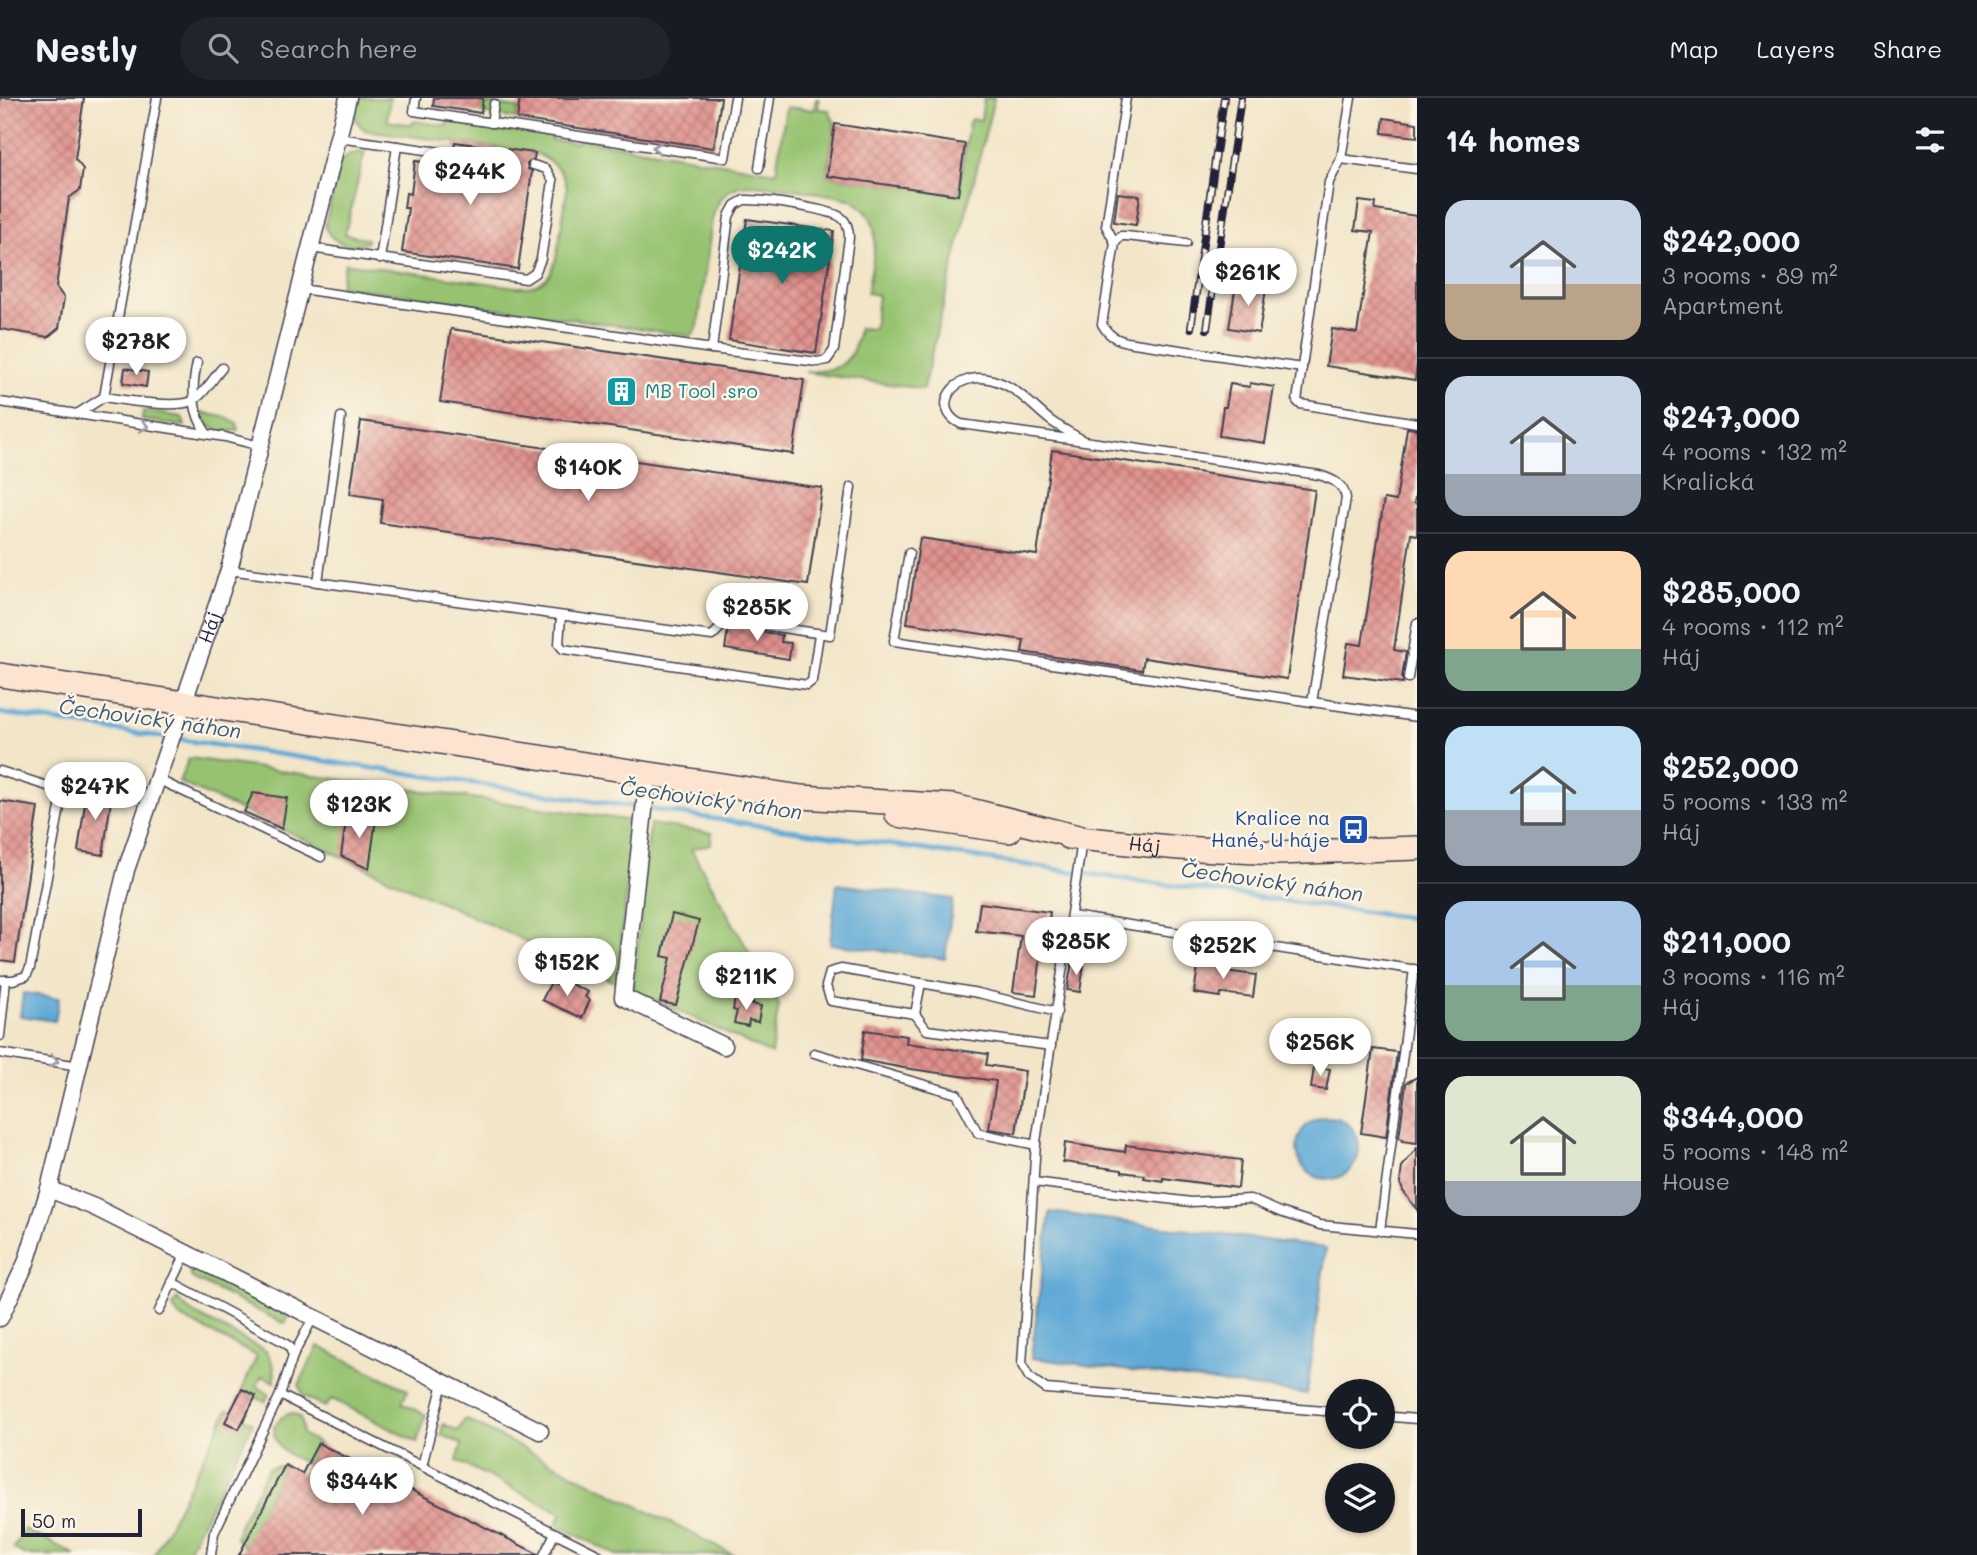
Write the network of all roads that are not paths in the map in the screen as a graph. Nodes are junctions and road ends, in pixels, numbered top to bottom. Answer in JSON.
{"nodes":[{"id":1,"x":158,"y":98,"type":"edge"},
{"id":2,"x":348,"y":98,"type":"edge"},
{"id":3,"x":416,"y":98,"type":"edge"},
{"id":4,"x":735,"y":98,"type":"edge"},
{"id":5,"x":770,"y":98,"type":"edge"},
{"id":6,"x":1126,"y":98,"type":"edge"},
{"id":7,"x":1351,"y":98,"type":"edge"},
{"id":8,"x":495,"y":104,"type":"dead end"},
{"id":9,"x":491,"y":123,"type":"junction"},
{"id":10,"x":338,"y":138,"type":"junction"},
{"id":11,"x":397,"y":146,"type":"junction"},
{"id":12,"x":454,"y":154,"type":"dead end"},
{"id":13,"x":1341,"y":159,"type":"junction"},
{"id":14,"x":533,"y":165,"type":"dead end"},
{"id":15,"x":759,"y":168,"type":"dead end"},
{"id":16,"x":1417,"y":169,"type":"edge"},
{"id":17,"x":1115,"y":243,"type":"junction"},
{"id":18,"x":1186,"y":243,"type":"dead end"},
{"id":19,"x":310,"y":248,"type":"junction"},
{"id":20,"x":380,"y":259,"type":"junction"},
{"id":21,"x":301,"y":289,"type":"junction"},
{"id":22,"x":712,"y":349,"type":"junction"},
{"id":23,"x":197,"y":363,"type":"dead end"},
{"id":24,"x":222,"y":368,"type":"dead end"},
{"id":25,"x":1302,"y":368,"type":"junction"},
{"id":26,"x":104,"y":397,"type":"junction"},
{"id":27,"x":194,"y":401,"type":"junction"},
{"id":28,"x":0,"y":402,"type":"edge"},
{"id":29,"x":77,"y":414,"type":"junction"},
{"id":30,"x":341,"y":417,"type":"dead end"},
{"id":31,"x":1417,"y":423,"type":"edge"},
{"id":32,"x":207,"y":434,"type":"junction"},
{"id":33,"x":1084,"y":441,"type":"junction"},
{"id":34,"x":262,"y":447,"type":"junction"},
{"id":35,"x":851,"y":487,"type":"dead end"},
{"id":36,"x":909,"y":553,"type":"dead end"},
{"id":37,"x":229,"y":570,"type":"junction"},
{"id":38,"x":318,"y":582,"type":"junction"},
{"id":39,"x":561,"y":616,"type":"junction"},
{"id":40,"x":1417,"y":623,"type":"edge"},
{"id":41,"x":819,"y":634,"type":"junction"},
{"id":42,"x":0,"y":675,"type":"edge"},
{"id":43,"x":1408,"y":678,"type":"dead end"},
{"id":44,"x":184,"y":702,"type":"junction"},
{"id":45,"x":1312,"y":702,"type":"junction"},
{"id":46,"x":1417,"y":717,"type":"edge"},
{"id":47,"x":0,"y":771,"type":"edge"},
{"id":48,"x":648,"y":775,"type":"junction"},
{"id":49,"x":157,"y":779,"type":"junction"},
{"id":50,"x":1082,"y":838,"type":"junction"},
{"id":51,"x":1417,"y":848,"type":"edge"},
{"id":52,"x":321,"y":857,"type":"dead end"},
{"id":53,"x":1072,"y":916,"type":"junction"},
{"id":54,"x":1416,"y":969,"type":"edge"},
{"id":55,"x":3,"y":980,"type":"edge"},
{"id":56,"x":921,"y":983,"type":"junction"},
{"id":57,"x":1057,"y":1012,"type":"junction"},
{"id":58,"x":915,"y":1014,"type":"junction"},
{"id":59,"x":0,"y":1036,"type":"edge"},
{"id":60,"x":724,"y":1046,"type":"dead end"},
{"id":61,"x":1051,"y":1046,"type":"junction"},
{"id":62,"x":0,"y":1053,"type":"edge"},
{"id":63,"x":814,"y":1053,"type":"dead end"},
{"id":64,"x":79,"y":1066,"type":"junction"},
{"id":65,"x":1036,"y":1145,"type":"junction"},
{"id":66,"x":1034,"y":1182,"type":"junction"},
{"id":67,"x":49,"y":1189,"type":"junction"},
{"id":68,"x":1380,"y":1231,"type":"junction"},
{"id":69,"x":1417,"y":1234,"type":"edge"},
{"id":70,"x":186,"y":1253,"type":"junction"},
{"id":71,"x":172,"y":1282,"type":"junction"},
{"id":72,"x":159,"y":1311,"type":"dead end"},
{"id":73,"x":0,"y":1318,"type":"edge"},
{"id":74,"x":313,"y":1318,"type":"junction"},
{"id":75,"x":293,"y":1356,"type":"junction"},
{"id":76,"x":443,"y":1383,"type":"junction"},
{"id":77,"x":281,"y":1395,"type":"junction"},
{"id":78,"x":1325,"y":1411,"type":"edge"},
{"id":79,"x":1395,"y":1417,"type":"edge"},
{"id":80,"x":1417,"y":1419,"type":"edge"},
{"id":81,"x":540,"y":1431,"type":"dead end"},
{"id":82,"x":422,"y":1466,"type":"junction"},
{"id":83,"x":555,"y":1533,"type":"junction"},
{"id":84,"x":211,"y":1555,"type":"edge"},
{"id":85,"x":544,"y":1555,"type":"edge"},
{"id":86,"x":599,"y":1555,"type":"edge"}],
"edges":[{"from":1,"to":26,"type":"lane"},
{"from":2,"to":10,"type":"street","name":"Háj"},
{"from":3,"to":9,"type":"lane"},
{"from":4,"to":9,"type":"lane","one_way":true},
{"from":5,"to":15,"type":"lane"},
{"from":6,"to":17,"type":"lane"},
{"from":7,"to":13,"type":"lane"},
{"from":8,"to":9,"type":"lane"},
{"from":10,"to":11,"type":"lane"},
{"from":10,"to":19,"type":"street","name":"Háj"},
{"from":11,"to":12,"type":"lane"},
{"from":11,"to":20,"type":"lane"},
{"from":13,"to":16,"type":"lane"},
{"from":13,"to":25,"type":"lane"},
{"from":14,"to":20,"type":"lane"},
{"from":17,"to":18,"type":"lane"},
{"from":17,"to":25,"type":"lane"},
{"from":19,"to":20,"type":"lane"},
{"from":19,"to":21,"type":"street","name":"Háj"},
{"from":21,"to":22,"type":"lane"},
{"from":21,"to":34,"type":"street","name":"Háj"},
{"from":22,"to":22,"type":"lane"},
{"from":23,"to":27,"type":"lane"},
{"from":24,"to":27,"type":"lane"},
{"from":25,"to":31,"type":"lane"},
{"from":26,"to":27,"type":"lane"},
{"from":26,"to":29,"type":"lane"},
{"from":27,"to":32,"type":"lane"},
{"from":28,"to":29,"type":"lane"},
{"from":29,"to":32,"type":"lane","one_way":true},
{"from":30,"to":38,"type":"lane"},
{"from":32,"to":34,"type":"lane"},
{"from":33,"to":33,"type":"lane"},
{"from":33,"to":45,"type":"lane"},
{"from":34,"to":37,"type":"street","name":"Háj"},
{"from":35,"to":41,"type":"lane"},
{"from":36,"to":45,"type":"lane"},
{"from":37,"to":38,"type":"lane"},
{"from":37,"to":44,"type":"street","name":"Háj"},
{"from":38,"to":39,"type":"lane"},
{"from":39,"to":41,"type":"lane"},
{"from":39,"to":41,"type":"lane"},
{"from":40,"to":43,"type":"lane"},
{"from":42,"to":44,"type":"main road"},
{"from":44,"to":48,"type":"main road","name":"Háj"},
{"from":44,"to":49,"type":"street"},
{"from":45,"to":46,"type":"lane"},
{"from":47,"to":55,"type":"lane"},
{"from":48,"to":50,"type":"main road","name":"Háj"},
{"from":48,"to":60,"type":"street"},
{"from":49,"to":52,"type":"lane"},
{"from":49,"to":64,"type":"street"},
{"from":50,"to":51,"type":"main road","name":"Háj"},
{"from":50,"to":53,"type":"lane"},
{"from":53,"to":54,"type":"lane"},
{"from":53,"to":57,"type":"lane"},
{"from":54,"to":68,"type":"lane"},
{"from":55,"to":59,"type":"lane"},
{"from":56,"to":57,"type":"lane"},
{"from":56,"to":58,"type":"lane"},
{"from":56,"to":58,"type":"lane"},
{"from":57,"to":61,"type":"lane"},
{"from":58,"to":61,"type":"lane"},
{"from":61,"to":65,"type":"lane"},
{"from":62,"to":64,"type":"lane","one_way":true},
{"from":63,"to":65,"type":"lane"},
{"from":64,"to":67,"type":"street"},
{"from":65,"to":66,"type":"lane"},
{"from":66,"to":68,"type":"lane"},
{"from":66,"to":78,"type":"lane"},
{"from":67,"to":70,"type":"street"},
{"from":67,"to":73,"type":"street"},
{"from":68,"to":69,"type":"lane"},
{"from":70,"to":71,"type":"lane"},
{"from":70,"to":74,"type":"street"},
{"from":71,"to":72,"type":"lane"},
{"from":71,"to":75,"type":"lane"},
{"from":74,"to":75,"type":"lane"},
{"from":74,"to":76,"type":"street"},
{"from":75,"to":77,"type":"lane"},
{"from":76,"to":81,"type":"street"},
{"from":76,"to":82,"type":"lane"},
{"from":77,"to":82,"type":"lane"},
{"from":77,"to":84,"type":"lane"},
{"from":79,"to":80,"type":"lane"},
{"from":82,"to":83,"type":"lane"},
{"from":83,"to":85,"type":"lane"},
{"from":83,"to":86,"type":"lane"}]}
